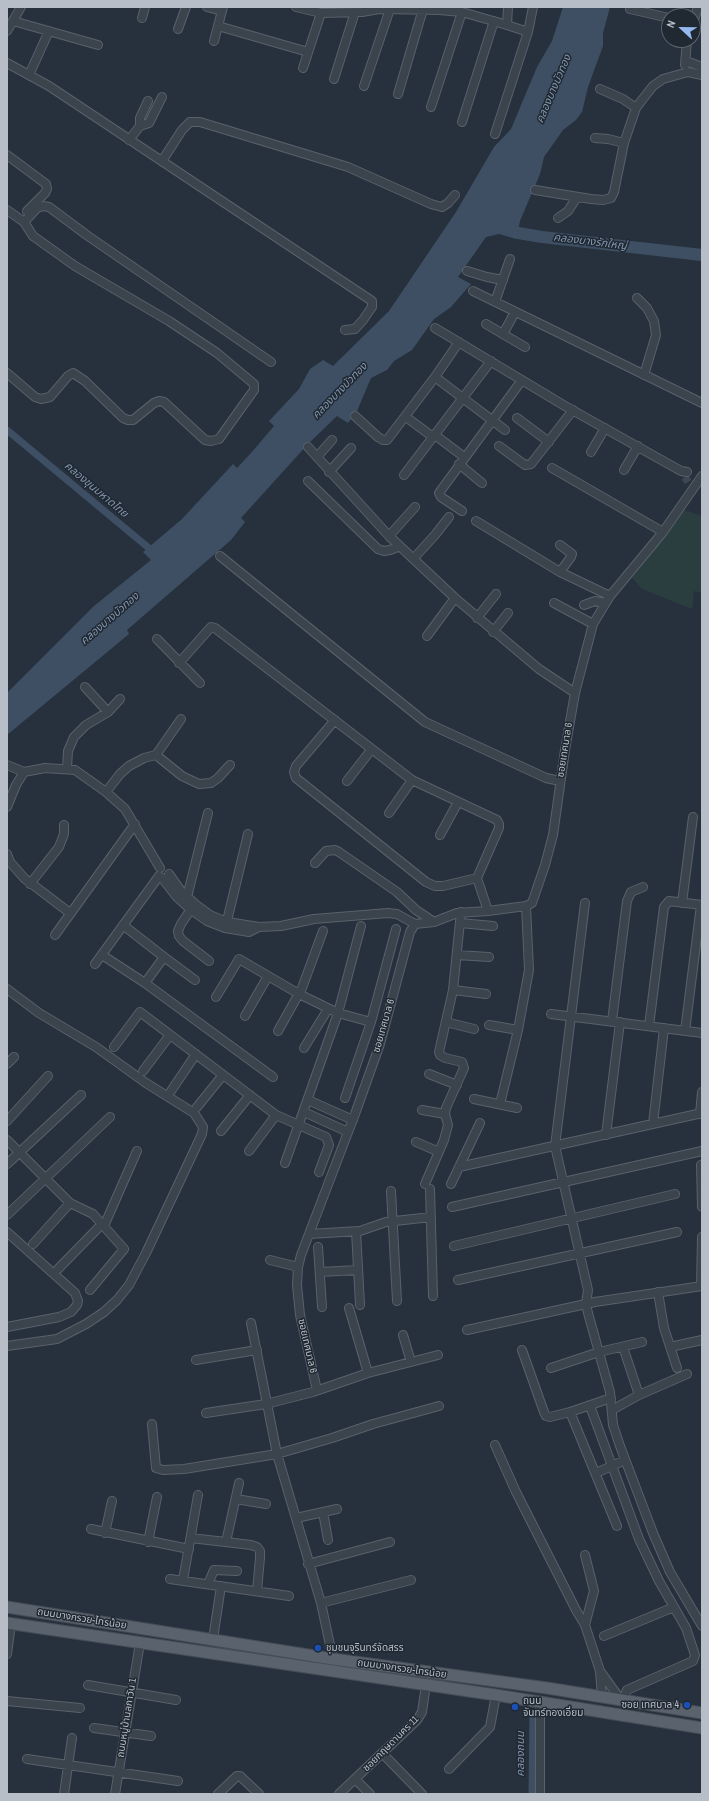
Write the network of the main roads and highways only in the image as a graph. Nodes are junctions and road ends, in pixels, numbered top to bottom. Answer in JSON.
{"nodes":[{"id":1,"x":7,"y":1607,"type":"edge"},
{"id":2,"x":9,"y":1624,"type":"edge"},
{"id":3,"x":404,"y":1669,"type":"junction"},
{"id":4,"x":402,"y":1682,"type":"junction"},
{"id":5,"x":702,"y":1713,"type":"edge"},
{"id":6,"x":702,"y":1728,"type":"edge"}],
"edges":[{"from":1,"to":3,"type":"main road","name":"ถนนบางกรวย-ไทรน้อย"},
{"from":2,"to":4,"type":"main road","name":"ถนนบางกรวย-ไทรน้อย"},
{"from":3,"to":4,"type":"main road"},
{"from":3,"to":5,"type":"main road","name":"ถนนบางกรวย-ไทรน้อย"},
{"from":4,"to":6,"type":"main road","name":"ถนนบางกรวย-ไทรน้อย"}]}
